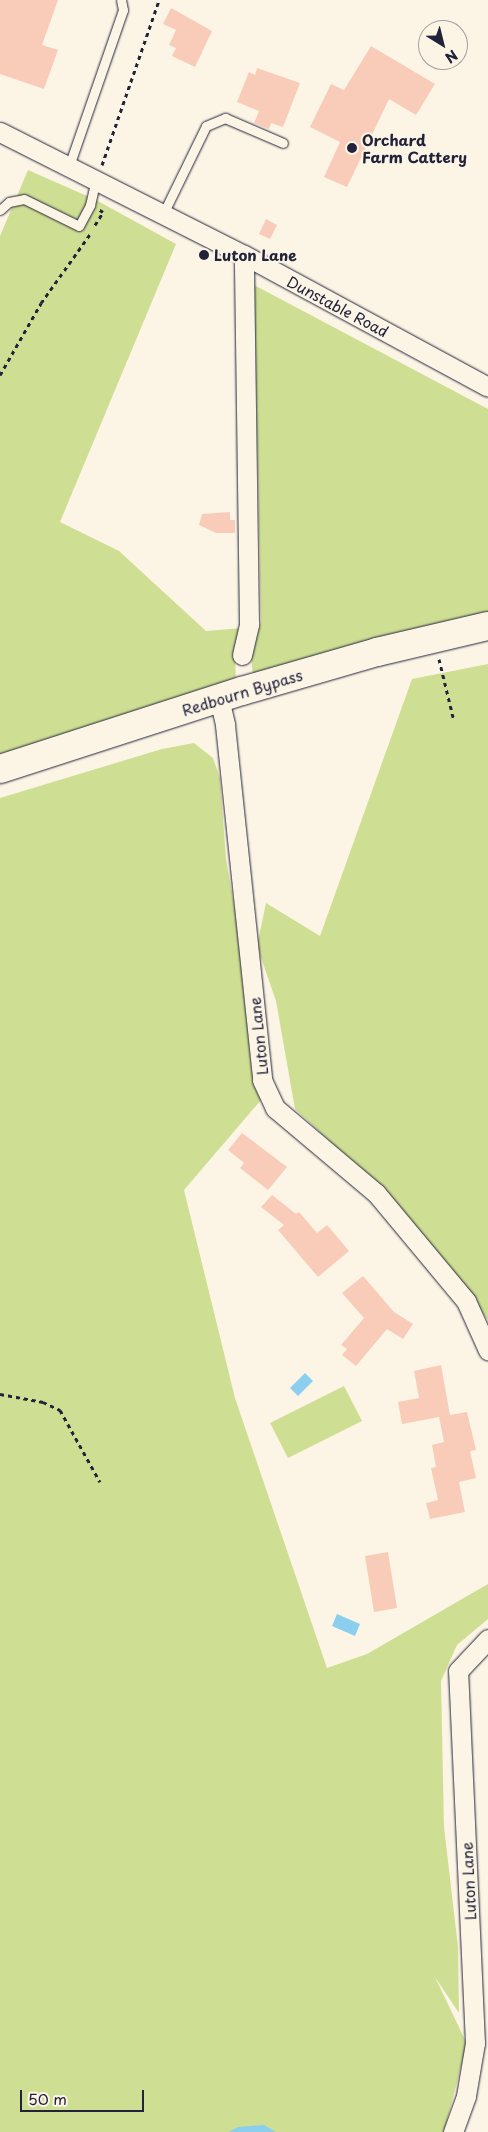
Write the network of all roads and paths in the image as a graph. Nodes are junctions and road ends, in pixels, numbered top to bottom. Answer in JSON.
{"nodes":[{"id":1,"x":121,"y":0,"type":"edge"},
{"id":2,"x":159,"y":0,"type":"edge"},
{"id":3,"x":0,"y":132,"type":"edge"},
{"id":4,"x":283,"y":143,"type":"dead end"},
{"id":5,"x":69,"y":166,"type":"junction"},
{"id":6,"x":96,"y":180,"type":"junction"},
{"id":7,"x":90,"y":205,"type":"junction"},
{"id":8,"x":0,"y":210,"type":"edge"},
{"id":9,"x":163,"y":214,"type":"junction"},
{"id":10,"x":244,"y":255,"type":"junction"},
{"id":11,"x":0,"y":375,"type":"edge"},
{"id":12,"x":488,"y":387,"type":"edge"},
{"id":13,"x":488,"y":626,"type":"edge"},
{"id":14,"x":433,"y":639,"type":"junction"},
{"id":15,"x":242,"y":655,"type":"dead end"},
{"id":16,"x":219,"y":698,"type":"junction"},
{"id":17,"x":454,"y":717,"type":"dead end"},
{"id":18,"x":0,"y":769,"type":"edge"},
{"id":19,"x":488,"y":1350,"type":"edge"},
{"id":20,"x":0,"y":1394,"type":"edge"},
{"id":21,"x":100,"y":1482,"type":"dead end"},
{"id":22,"x":488,"y":1639,"type":"edge"},
{"id":23,"x":453,"y":2132,"type":"edge"}],
"edges":[{"from":1,"to":5,"type":"lane"},
{"from":2,"to":6,"type":"path"},
{"from":3,"to":5,"type":"street","name":"Dunstable Road"},
{"from":4,"to":9,"type":"lane"},
{"from":5,"to":6,"type":"street","name":"Dunstable Road"},
{"from":6,"to":7,"type":"lane"},
{"from":6,"to":9,"type":"street","name":"Dunstable Road"},
{"from":7,"to":8,"type":"lane"},
{"from":7,"to":11,"type":"path"},
{"from":9,"to":10,"type":"street","name":"Dunstable Road"},
{"from":10,"to":12,"type":"street","name":"Dunstable Road"},
{"from":10,"to":15,"type":"street"},
{"from":13,"to":14,"type":"main road","name":"Redbourn Bypass"},
{"from":14,"to":16,"type":"main road","name":"Redbourn Bypass"},
{"from":14,"to":17,"type":"path"},
{"from":16,"to":18,"type":"main road","name":"Redbourn Bypass"},
{"from":16,"to":19,"type":"street","name":"Luton Lane"},
{"from":20,"to":21,"type":"path"},
{"from":22,"to":23,"type":"street","name":"Luton Lane"}]}
